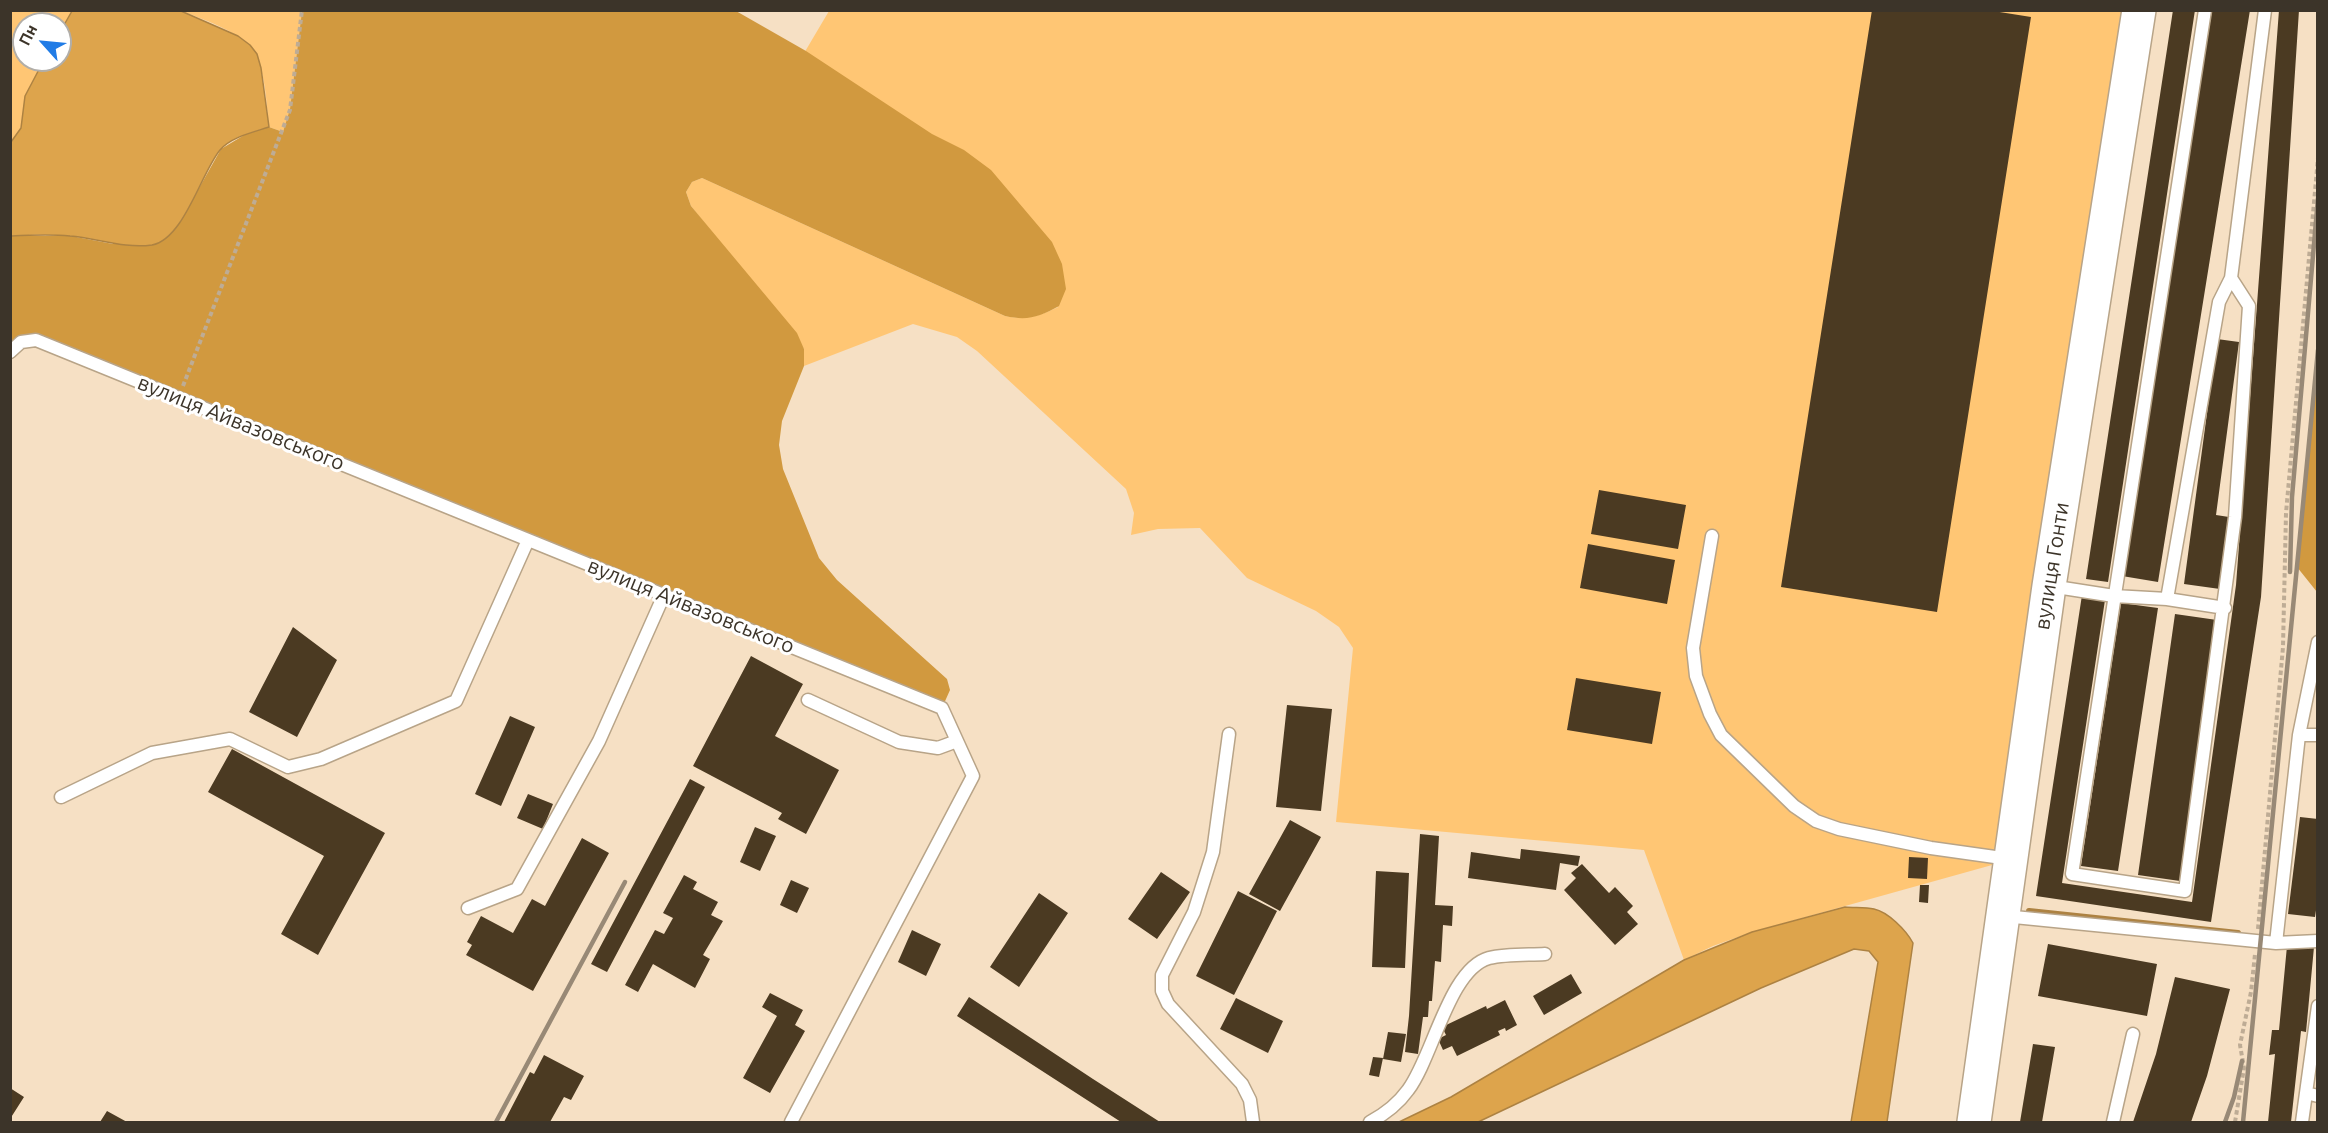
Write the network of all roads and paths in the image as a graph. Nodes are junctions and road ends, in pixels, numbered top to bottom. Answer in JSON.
{"nodes":[{"id":1,"x":302,"y":10,"type":"edge"},
{"id":2,"x":2139,"y":10,"type":"edge"},
{"id":3,"x":2205,"y":10,"type":"edge"},
{"id":4,"x":2265,"y":10,"type":"edge"},
{"id":5,"x":2318,"y":158,"type":"edge"},
{"id":6,"x":2231,"y":278,"type":"junction"},
{"id":7,"x":10,"y":352,"type":"edge"},
{"id":8,"x":178,"y":397,"type":"junction"},
{"id":9,"x":1712,"y":536,"type":"dead end"},
{"id":10,"x":528,"y":540,"type":"junction"},
{"id":11,"x":2049,"y":586,"type":"junction"},
{"id":12,"x":664,"y":595,"type":"junction"},
{"id":13,"x":2114,"y":596,"type":"junction"},
{"id":14,"x":2167,"y":599,"type":"junction"},
{"id":15,"x":2225,"y":608,"type":"junction"},
{"id":16,"x":2318,"y":642,"type":"edge"},
{"id":17,"x":808,"y":700,"type":"dead end"},
{"id":18,"x":1229,"y":734,"type":"dead end"},
{"id":19,"x":2299,"y":735,"type":"junction"},
{"id":20,"x":2318,"y":735,"type":"edge"},
{"id":21,"x":957,"y":741,"type":"junction"},
{"id":22,"x":61,"y":797,"type":"dead end"},
{"id":23,"x":2010,"y":860,"type":"junction"},
{"id":24,"x":468,"y":908,"type":"dead end"},
{"id":25,"x":2002,"y":916,"type":"junction"},
{"id":26,"x":2256,"y":941,"type":"junction"},
{"id":27,"x":2318,"y":941,"type":"edge"},
{"id":28,"x":2276,"y":943,"type":"junction"},
{"id":29,"x":1545,"y":954,"type":"dead end"},
{"id":30,"x":2318,"y":1006,"type":"edge"},
{"id":31,"x":2133,"y":1034,"type":"dead end"},
{"id":32,"x":2316,"y":1037,"type":"edge"},
{"id":33,"x":2312,"y":1095,"type":"edge"},
{"id":34,"x":791,"y":1122,"type":"edge"},
{"id":35,"x":1253,"y":1122,"type":"edge"},
{"id":36,"x":1370,"y":1122,"type":"edge"},
{"id":37,"x":1974,"y":1122,"type":"edge"},
{"id":38,"x":2113,"y":1122,"type":"edge"},
{"id":39,"x":2235,"y":1122,"type":"edge"},
{"id":40,"x":2302,"y":1122,"type":"edge"}],
"edges":[{"from":1,"to":8,"type":"path"},
{"from":2,"to":11,"type":"street","name":"вулиця Гонти"},
{"from":3,"to":13,"type":"lane"},
{"from":4,"to":6,"type":"lane"},
{"from":5,"to":26,"type":"path"},
{"from":6,"to":14,"type":"lane"},
{"from":6,"to":15,"type":"lane"},
{"from":7,"to":8,"type":"lane","name":"вулиця Айвазовського"},
{"from":8,"to":10,"type":"lane","name":"вулиця Айвазовського"},
{"from":9,"to":23,"type":"lane"},
{"from":10,"to":12,"type":"lane","name":"вулиця Айвазовського"},
{"from":10,"to":22,"type":"lane"},
{"from":11,"to":13,"type":"lane"},
{"from":11,"to":23,"type":"street","name":"вулиця Гонти"},
{"from":12,"to":21,"type":"lane","name":"вулиця Айвазовського"},
{"from":12,"to":24,"type":"lane"},
{"from":13,"to":14,"type":"lane"},
{"from":13,"to":15,"type":"lane"},
{"from":14,"to":15,"type":"lane"},
{"from":16,"to":19,"type":"lane"},
{"from":17,"to":21,"type":"lane"},
{"from":18,"to":35,"type":"lane"},
{"from":19,"to":20,"type":"lane"},
{"from":19,"to":28,"type":"lane"},
{"from":21,"to":34,"type":"lane","name":"вулиця Айвазовського"},
{"from":23,"to":25,"type":"street","name":"вулиця Гонти"},
{"from":25,"to":26,"type":"lane"},
{"from":25,"to":37,"type":"street","name":"вулиця Гонти"},
{"from":26,"to":28,"type":"lane"},
{"from":26,"to":39,"type":"path"},
{"from":27,"to":28,"type":"lane"},
{"from":29,"to":36,"type":"lane"},
{"from":30,"to":32,"type":"lane"},
{"from":31,"to":38,"type":"lane"},
{"from":32,"to":33,"type":"lane"},
{"from":33,"to":40,"type":"lane"}]}
